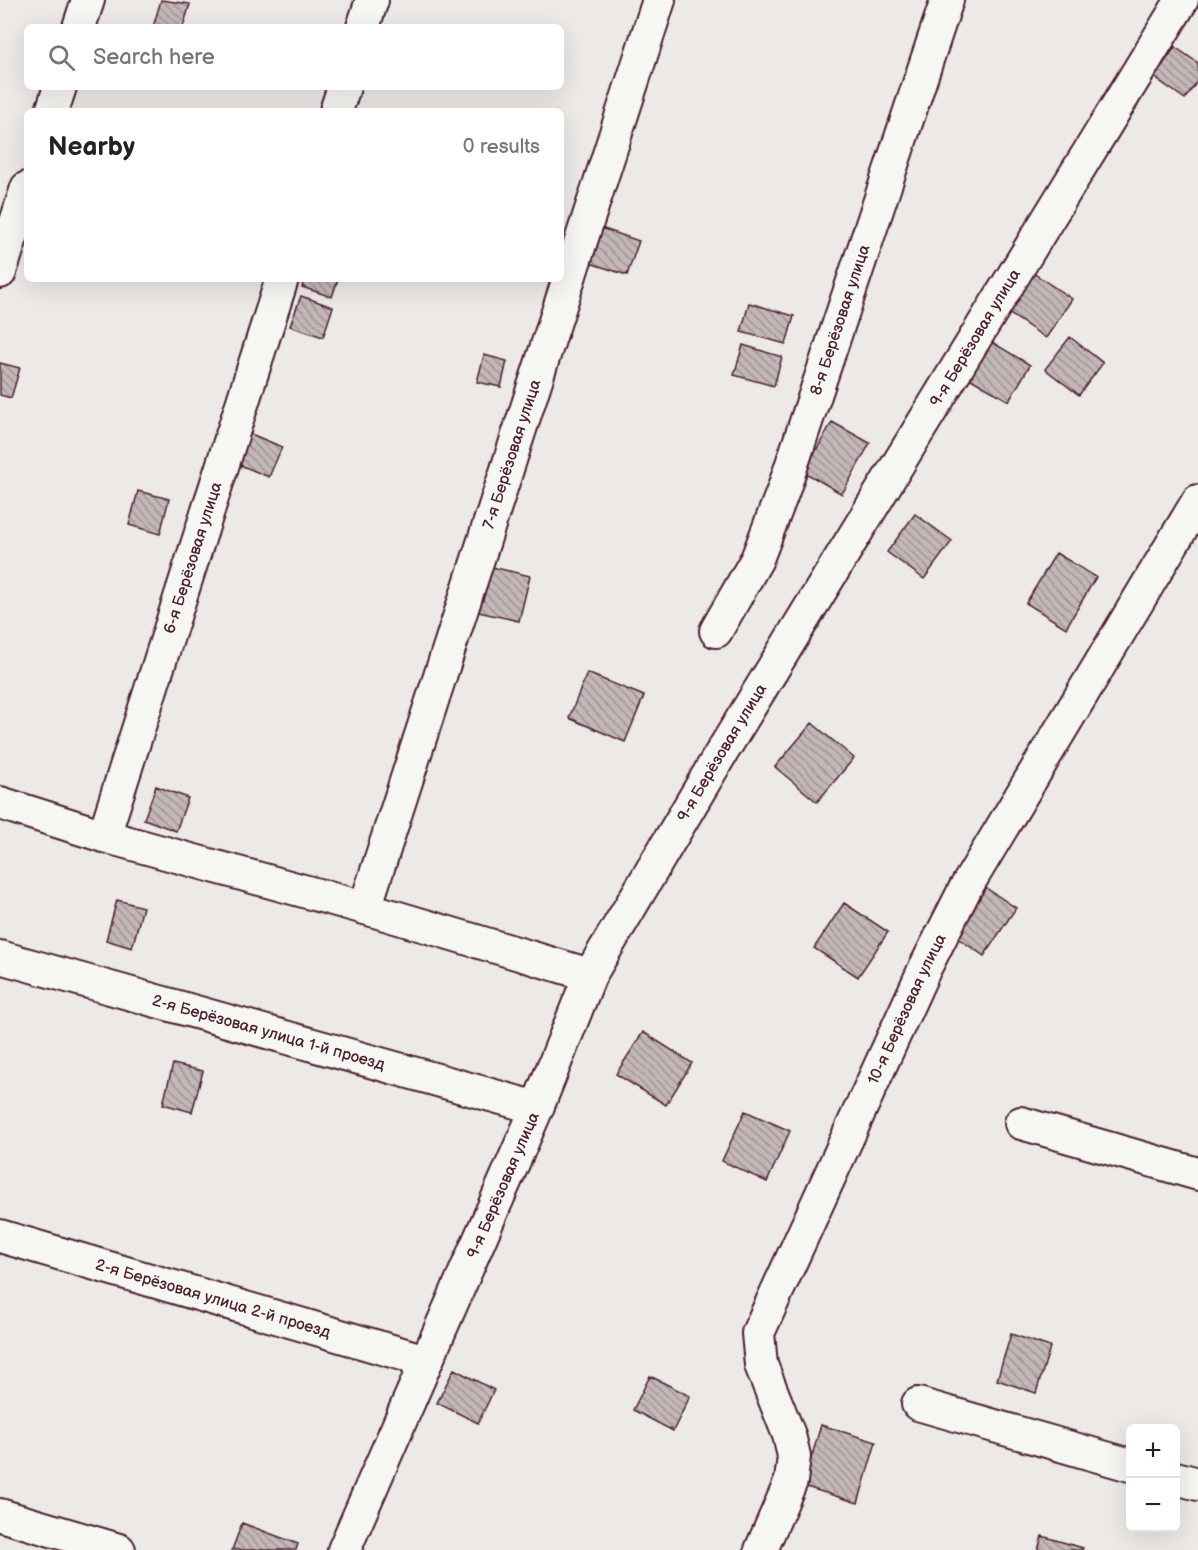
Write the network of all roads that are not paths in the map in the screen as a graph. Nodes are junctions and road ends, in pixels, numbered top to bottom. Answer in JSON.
{"nodes":[{"id":1,"x":88,"y":0,"type":"edge"},
{"id":2,"x":372,"y":0,"type":"edge"},
{"id":3,"x":658,"y":0,"type":"edge"},
{"id":4,"x":947,"y":0,"type":"edge"},
{"id":5,"x":1182,"y":0,"type":"edge"},
{"id":6,"x":80,"y":24,"type":"edge"},
{"id":7,"x":364,"y":24,"type":"edge"},
{"id":8,"x":59,"y":90,"type":"edge"},
{"id":9,"x":343,"y":90,"type":"edge"},
{"id":10,"x":53,"y":108,"type":"edge"},
{"id":11,"x":337,"y":108,"type":"edge"},
{"id":12,"x":24,"y":197,"type":"edge"},
{"id":13,"x":0,"y":272,"type":"edge"},
{"id":14,"x":281,"y":282,"type":"edge"},
{"id":15,"x":1198,"y":501,"type":"edge"},
{"id":16,"x":716,"y":631,"type":"dead end"},
{"id":17,"x":0,"y":803,"type":"edge"},
{"id":18,"x":104,"y":836,"type":"junction"},
{"id":19,"x":366,"y":908,"type":"junction"},
{"id":20,"x":0,"y":957,"type":"edge"},
{"id":21,"x":590,"y":975,"type":"junction"},
{"id":22,"x":537,"y":1108,"type":"junction"},
{"id":23,"x":1021,"y":1123,"type":"dead end"},
{"id":24,"x":1198,"y":1174,"type":"edge"},
{"id":25,"x":0,"y":1236,"type":"edge"},
{"id":26,"x":426,"y":1361,"type":"junction"},
{"id":27,"x":918,"y":1404,"type":"dead end"},
{"id":28,"x":1126,"y":1464,"type":"edge"},
{"id":29,"x":1180,"y":1479,"type":"edge"},
{"id":30,"x":1198,"y":1484,"type":"edge"},
{"id":31,"x":0,"y":1515,"type":"edge"},
{"id":32,"x":119,"y":1550,"type":"edge"},
{"id":33,"x":344,"y":1550,"type":"edge"},
{"id":34,"x":760,"y":1550,"type":"edge"}],
"edges":[{"from":1,"to":6,"type":"street"},
{"from":2,"to":7,"type":"street"},
{"from":3,"to":19,"type":"street","name":"7-я Берёзовая улица"},
{"from":4,"to":16,"type":"street","name":"8-я Берёзовая улица"},
{"from":5,"to":21,"type":"street","name":"9-я Берёзовая улица"},
{"from":8,"to":10,"type":"street"},
{"from":9,"to":11,"type":"street"},
{"from":12,"to":13,"type":"street"},
{"from":14,"to":18,"type":"street","name":"6-я Берёзовая улица"},
{"from":15,"to":34,"type":"street","name":"10-я Берёзовая улица"},
{"from":17,"to":18,"type":"street"},
{"from":18,"to":19,"type":"street"},
{"from":19,"to":21,"type":"street"},
{"from":20,"to":22,"type":"street","name":"2-я Берёзовая улица 1-й проезд"},
{"from":21,"to":22,"type":"street","name":"9-я Берёзовая улица"},
{"from":22,"to":26,"type":"street","name":"9-я Берёзовая улица"},
{"from":23,"to":24,"type":"street"},
{"from":25,"to":26,"type":"street","name":"2-я Берёзовая улица 2-й проезд"},
{"from":26,"to":33,"type":"street","name":"9-я Берёзовая улица"},
{"from":27,"to":28,"type":"street"},
{"from":29,"to":30,"type":"street"},
{"from":31,"to":32,"type":"street"}]}
